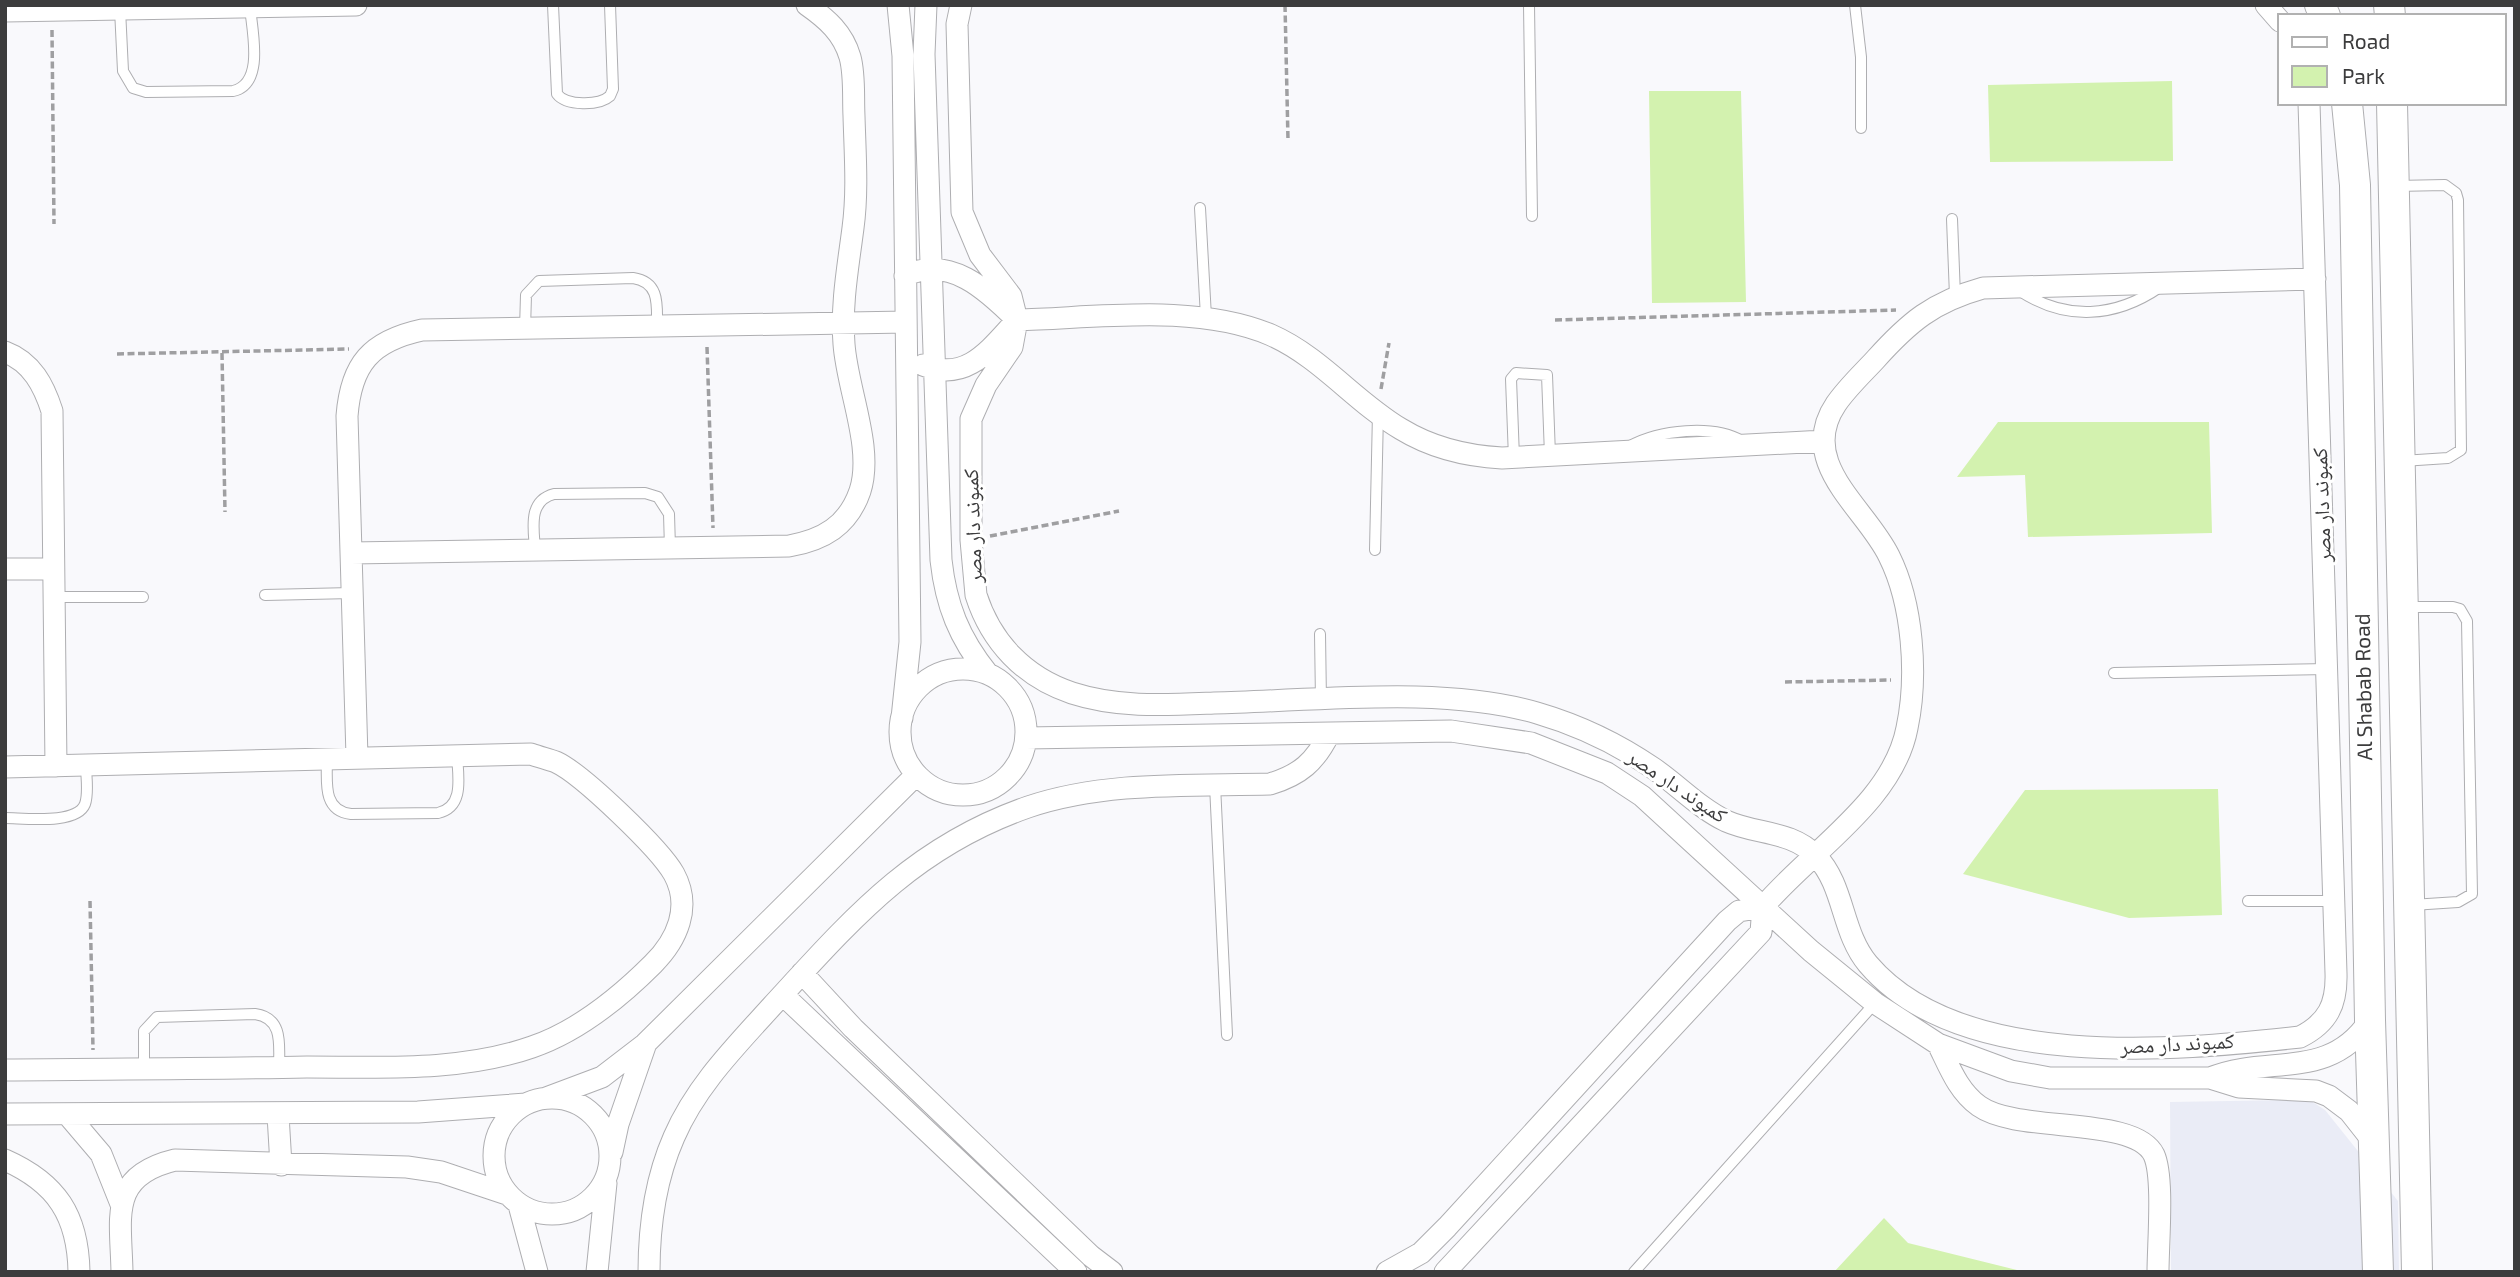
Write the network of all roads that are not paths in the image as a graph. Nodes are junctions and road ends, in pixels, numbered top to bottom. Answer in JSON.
{"nodes":[{"id":1,"x":356,"y":5,"type":"edge"},
{"id":2,"x":553,"y":5,"type":"edge"},
{"id":3,"x":610,"y":5,"type":"edge"},
{"id":4,"x":807,"y":5,"type":"edge"},
{"id":5,"x":898,"y":5,"type":"edge"},
{"id":6,"x":926,"y":5,"type":"edge"},
{"id":7,"x":961,"y":5,"type":"edge"},
{"id":8,"x":1528,"y":5,"type":"edge"},
{"id":9,"x":1855,"y":5,"type":"edge"},
{"id":10,"x":2266,"y":5,"type":"edge"},
{"id":11,"x":250,"y":7,"type":"junction"},
{"id":12,"x":120,"y":9,"type":"junction"},
{"id":13,"x":5,"y":11,"type":"edge"},
{"id":14,"x":2278,"y":19,"type":"edge"},
{"id":15,"x":2309,"y":105,"type":"edge"},
{"id":16,"x":2347,"y":105,"type":"edge"},
{"id":17,"x":2392,"y":105,"type":"edge"},
{"id":18,"x":1861,"y":128,"type":"dead end"},
{"id":19,"x":2394,"y":186,"type":"junction"},
{"id":20,"x":1200,"y":208,"type":"dead end"},
{"id":21,"x":1532,"y":216,"type":"dead end"},
{"id":22,"x":1952,"y":219,"type":"dead end"},
{"id":23,"x":933,"y":267,"type":"junction"},
{"id":24,"x":905,"y":276,"type":"junction"},
{"id":25,"x":2315,"y":279,"type":"junction"},
{"id":26,"x":2166,"y":282,"type":"junction"},
{"id":27,"x":2011,"y":285,"type":"junction"},
{"id":28,"x":1955,"y":296,"type":"junction"},
{"id":29,"x":1206,"y":317,"type":"junction"},
{"id":30,"x":1017,"y":320,"type":"junction"},
{"id":31,"x":906,"y":322,"type":"junction"},
{"id":32,"x":842,"y":323,"type":"junction"},
{"id":33,"x":657,"y":327,"type":"junction"},
{"id":34,"x":525,"y":329,"type":"junction"},
{"id":35,"x":5,"y":352,"type":"edge"},
{"id":36,"x":906,"y":355,"type":"junction"},
{"id":37,"x":936,"y":371,"type":"junction"},
{"id":38,"x":1378,"y":412,"type":"junction"},
{"id":39,"x":1824,"y":441,"type":"junction"},
{"id":40,"x":1550,"y":455,"type":"junction"},
{"id":41,"x":1514,"y":458,"type":"junction"},
{"id":42,"x":2400,"y":461,"type":"junction"},
{"id":43,"x":670,"y":548,"type":"junction"},
{"id":44,"x":1375,"y":550,"type":"dead end"},
{"id":45,"x":535,"y":551,"type":"junction"},
{"id":46,"x":351,"y":553,"type":"junction"},
{"id":47,"x":5,"y":569,"type":"edge"},
{"id":48,"x":53,"y":569,"type":"junction"},
{"id":49,"x":352,"y":593,"type":"junction"},
{"id":50,"x":265,"y":595,"type":"dead end"},
{"id":51,"x":54,"y":597,"type":"junction"},
{"id":52,"x":144,"y":597,"type":"dead end"},
{"id":53,"x":2403,"y":607,"type":"junction"},
{"id":54,"x":1320,"y":634,"type":"dead end"},
{"id":55,"x":2327,"y":669,"type":"junction"},
{"id":56,"x":2115,"y":673,"type":"dead end"},
{"id":57,"x":988,"y":674,"type":"junction"},
{"id":58,"x":1321,"y":701,"type":"junction"},
{"id":59,"x":902,"y":718,"type":"junction"},
{"id":60,"x":1329,"y":734,"type":"junction"},
{"id":61,"x":1026,"y":738,"type":"junction"},
{"id":62,"x":457,"y":755,"type":"junction"},
{"id":63,"x":357,"y":757,"type":"junction"},
{"id":64,"x":327,"y":758,"type":"junction"},
{"id":65,"x":86,"y":765,"type":"junction"},
{"id":66,"x":55,"y":766,"type":"junction"},
{"id":67,"x":5,"y":767,"type":"edge"},
{"id":68,"x":916,"y":775,"type":"junction"},
{"id":69,"x":1215,"y":785,"type":"junction"},
{"id":70,"x":5,"y":818,"type":"edge"},
{"id":71,"x":1814,"y":853,"type":"junction"},
{"id":72,"x":2248,"y":901,"type":"dead end"},
{"id":73,"x":2334,"y":901,"type":"junction"},
{"id":74,"x":2409,"y":905,"type":"junction"},
{"id":75,"x":1763,"y":907,"type":"junction"},
{"id":76,"x":802,"y":973,"type":"junction"},
{"id":77,"x":783,"y":995,"type":"junction"},
{"id":78,"x":1875,"y":1003,"type":"junction"},
{"id":79,"x":2370,"y":1020,"type":"junction"},
{"id":80,"x":1227,"y":1035,"type":"dead end"},
{"id":81,"x":645,"y":1044,"type":"junction"},
{"id":82,"x":1938,"y":1044,"type":"junction"},
{"id":83,"x":279,"y":1068,"type":"junction"},
{"id":84,"x":144,"y":1069,"type":"junction"},
{"id":85,"x":5,"y":1070,"type":"edge"},
{"id":86,"x":2210,"y":1078,"type":"junction"},
{"id":87,"x":536,"y":1101,"type":"junction"},
{"id":88,"x":5,"y":1114,"type":"edge"},
{"id":89,"x":67,"y":1114,"type":"junction"},
{"id":90,"x":278,"y":1115,"type":"junction"},
{"id":91,"x":2375,"y":1144,"type":"junction"},
{"id":92,"x":5,"y":1160,"type":"edge"},
{"id":93,"x":281,"y":1165,"type":"junction"},
{"id":94,"x":608,"y":1170,"type":"junction"},
{"id":95,"x":513,"y":1200,"type":"junction"},
{"id":96,"x":121,"y":1204,"type":"junction"},
{"id":97,"x":1392,"y":1271,"type":"edge"},
{"id":98,"x":79,"y":1272,"type":"edge"},
{"id":99,"x":122,"y":1272,"type":"edge"},
{"id":100,"x":537,"y":1272,"type":"edge"},
{"id":101,"x":597,"y":1272,"type":"edge"},
{"id":102,"x":649,"y":1272,"type":"edge"},
{"id":103,"x":1076,"y":1272,"type":"edge"},
{"id":104,"x":1112,"y":1272,"type":"edge"},
{"id":105,"x":1444,"y":1272,"type":"edge"},
{"id":106,"x":1634,"y":1272,"type":"edge"},
{"id":107,"x":2158,"y":1272,"type":"edge"},
{"id":108,"x":2378,"y":1272,"type":"edge"},
{"id":109,"x":2417,"y":1272,"type":"edge"}],
"edges":[{"from":1,"to":11,"type":"street"},
{"from":2,"to":3,"type":"lane"},
{"from":4,"to":32,"type":"street"},
{"from":5,"to":24,"type":"street"},
{"from":6,"to":23,"type":"street"},
{"from":7,"to":30,"type":"street"},
{"from":8,"to":21,"type":"lane"},
{"from":9,"to":18,"type":"lane"},
{"from":10,"to":14,"type":"street"},
{"from":11,"to":12,"type":"street"},
{"from":11,"to":12,"type":"lane"},
{"from":12,"to":13,"type":"street"},
{"from":15,"to":25,"type":"street","name":"كمبوند دار مصر"},
{"from":16,"to":79,"type":"main road","name":"Al Shabab Road"},
{"from":17,"to":19,"type":"main road","name":"Al Shabab Road"},
{"from":19,"to":42,"type":"main road","name":"Al Shabab Road"},
{"from":19,"to":42,"type":"lane"},
{"from":20,"to":29,"type":"lane"},
{"from":22,"to":28,"type":"lane"},
{"from":23,"to":24,"type":"street"},
{"from":23,"to":30,"type":"street"},
{"from":23,"to":37,"type":"street"},
{"from":24,"to":31,"type":"street"},
{"from":25,"to":26,"type":"street"},
{"from":25,"to":55,"type":"street","name":"كمبوند دار مصر"},
{"from":26,"to":27,"type":"street"},
{"from":26,"to":27,"type":"lane"},
{"from":27,"to":28,"type":"street"},
{"from":28,"to":39,"type":"street"},
{"from":29,"to":30,"type":"street"},
{"from":29,"to":38,"type":"street"},
{"from":30,"to":37,"type":"street"},
{"from":30,"to":58,"type":"street","name":"كمبوند دار مصر"},
{"from":31,"to":32,"type":"street"},
{"from":31,"to":36,"type":"street"},
{"from":32,"to":33,"type":"street"},
{"from":32,"to":43,"type":"street"},
{"from":33,"to":34,"type":"street"},
{"from":33,"to":34,"type":"lane"},
{"from":34,"to":46,"type":"street"},
{"from":35,"to":48,"type":"street"},
{"from":36,"to":37,"type":"street"},
{"from":36,"to":59,"type":"street"},
{"from":37,"to":57,"type":"street"},
{"from":38,"to":41,"type":"street"},
{"from":38,"to":44,"type":"lane"},
{"from":39,"to":40,"type":"street"},
{"from":39,"to":71,"type":"street"},
{"from":40,"to":41,"type":"street"},
{"from":40,"to":41,"type":"lane"},
{"from":42,"to":53,"type":"main road","name":"Al Shabab Road"},
{"from":43,"to":45,"type":"street"},
{"from":43,"to":45,"type":"lane"},
{"from":45,"to":46,"type":"street"},
{"from":46,"to":49,"type":"street"},
{"from":47,"to":48,"type":"street"},
{"from":48,"to":51,"type":"street"},
{"from":49,"to":50,"type":"lane"},
{"from":49,"to":63,"type":"street"},
{"from":51,"to":52,"type":"lane"},
{"from":51,"to":66,"type":"street"},
{"from":53,"to":74,"type":"main road","name":"Al Shabab Road"},
{"from":53,"to":74,"type":"lane"},
{"from":54,"to":58,"type":"lane"},
{"from":55,"to":56,"type":"lane"},
{"from":55,"to":73,"type":"street","name":"كمبوند دار مصر"},
{"from":57,"to":59,"type":"street"},
{"from":57,"to":61,"type":"street"},
{"from":58,"to":71,"type":"street","name":"كمبوند دار مصر"},
{"from":59,"to":68,"type":"street"},
{"from":60,"to":61,"type":"street"},
{"from":60,"to":69,"type":"street"},
{"from":60,"to":75,"type":"street"},
{"from":61,"to":68,"type":"street"},
{"from":62,"to":63,"type":"street"},
{"from":62,"to":64,"type":"lane"},
{"from":62,"to":83,"type":"street"},
{"from":63,"to":64,"type":"street"},
{"from":64,"to":65,"type":"street"},
{"from":65,"to":66,"type":"street"},
{"from":65,"to":70,"type":"lane"},
{"from":66,"to":67,"type":"street"},
{"from":68,"to":81,"type":"street"},
{"from":69,"to":76,"type":"street"},
{"from":69,"to":80,"type":"lane"},
{"from":71,"to":73,"type":"street","name":"كمبوند دار مصر"},
{"from":71,"to":75,"type":"street"},
{"from":72,"to":73,"type":"lane"},
{"from":74,"to":109,"type":"main road","name":"Al Shabab Road"},
{"from":75,"to":78,"type":"street"},
{"from":75,"to":97,"type":"street"},
{"from":75,"to":105,"type":"street"},
{"from":76,"to":77,"type":"street"},
{"from":76,"to":104,"type":"street"},
{"from":77,"to":102,"type":"street"},
{"from":77,"to":103,"type":"street"},
{"from":78,"to":82,"type":"street"},
{"from":78,"to":106,"type":"lane"},
{"from":79,"to":86,"type":"street"},
{"from":79,"to":91,"type":"main road","name":"Al Shabab Road"},
{"from":81,"to":87,"type":"street"},
{"from":81,"to":94,"type":"street"},
{"from":82,"to":86,"type":"street"},
{"from":82,"to":107,"type":"street"},
{"from":83,"to":84,"type":"street"},
{"from":83,"to":84,"type":"lane"},
{"from":84,"to":85,"type":"street"},
{"from":86,"to":91,"type":"street"},
{"from":87,"to":90,"type":"street"},
{"from":87,"to":94,"type":"street"},
{"from":87,"to":95,"type":"street"},
{"from":88,"to":89,"type":"street"},
{"from":89,"to":90,"type":"street"},
{"from":89,"to":96,"type":"street"},
{"from":90,"to":93,"type":"street"},
{"from":91,"to":108,"type":"main road","name":"Al Shabab Road"},
{"from":92,"to":98,"type":"street"},
{"from":93,"to":95,"type":"street"},
{"from":93,"to":96,"type":"street"},
{"from":94,"to":95,"type":"street"},
{"from":94,"to":101,"type":"street"},
{"from":95,"to":100,"type":"street"},
{"from":96,"to":99,"type":"street"}]}
